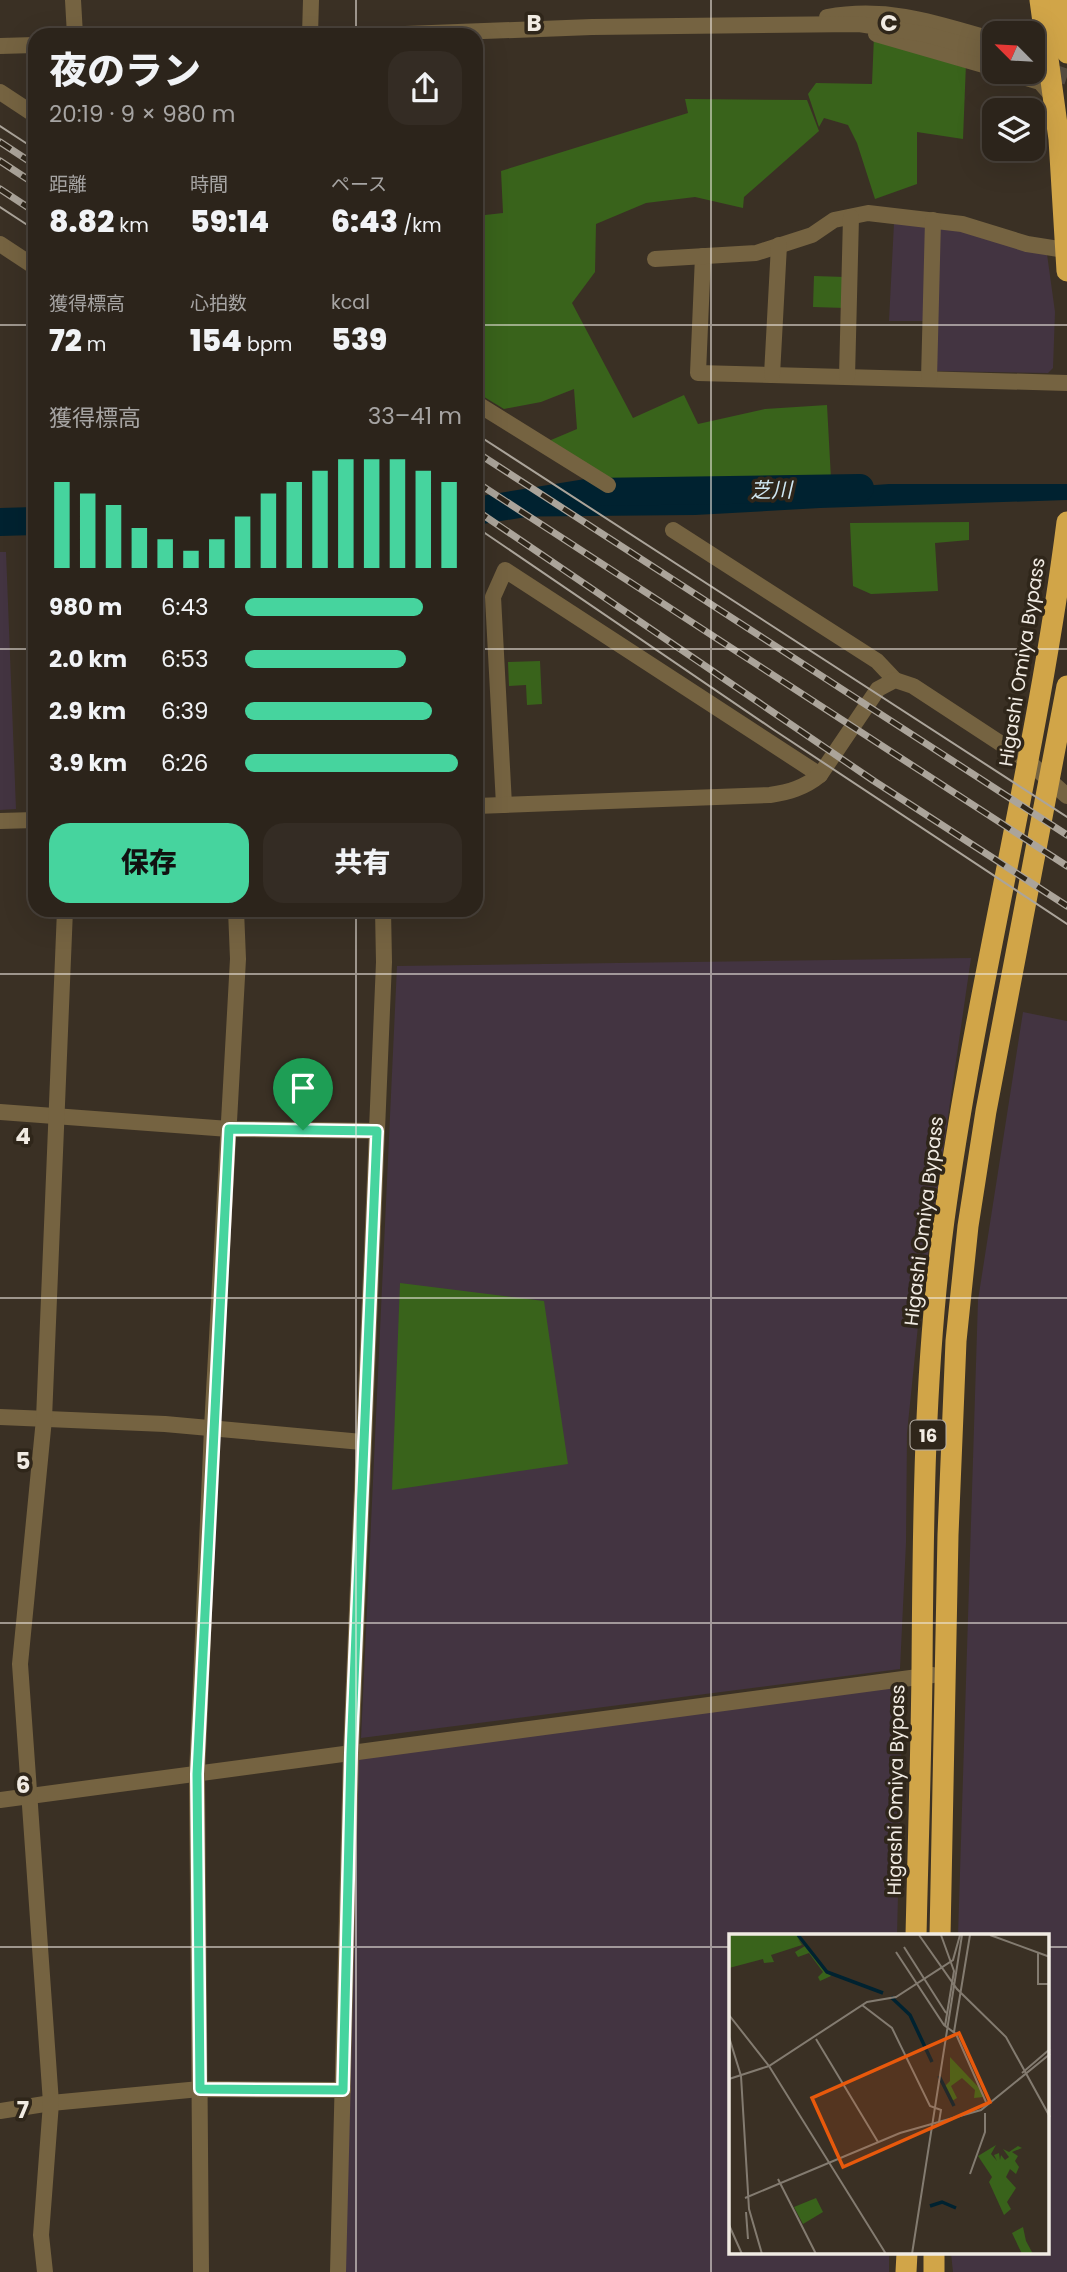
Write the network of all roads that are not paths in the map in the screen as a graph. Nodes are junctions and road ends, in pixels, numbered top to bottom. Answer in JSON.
{"nodes":[{"id":1,"x":73,"y":0,"type":"edge"},
{"id":2,"x":311,"y":0,"type":"edge"},
{"id":3,"x":1040,"y":0,"type":"edge"},
{"id":4,"x":1060,"y":0,"type":"edge"},
{"id":5,"x":786,"y":25,"type":"junction"},
{"id":6,"x":75,"y":28,"type":"edge"},
{"id":7,"x":310,"y":28,"type":"edge"},
{"id":8,"x":483,"y":31,"type":"edge"},
{"id":9,"x":982,"y":37,"type":"edge"},
{"id":10,"x":28,"y":45,"type":"edge"},
{"id":11,"x":0,"y":46,"type":"edge"},
{"id":12,"x":982,"y":50,"type":"edge"},
{"id":13,"x":1049,"y":50,"type":"edge"},
{"id":14,"x":982,"y":65,"type":"edge"},
{"id":15,"x":1042,"y":84,"type":"edge"},
{"id":16,"x":0,"y":92,"type":"edge"},
{"id":17,"x":1055,"y":98,"type":"junction"},
{"id":18,"x":28,"y":110,"type":"edge"},
{"id":19,"x":851,"y":216,"type":"junction"},
{"id":20,"x":933,"y":220,"type":"junction"},
{"id":21,"x":0,"y":244,"type":"edge"},
{"id":22,"x":779,"y":245,"type":"junction"},
{"id":23,"x":704,"y":256,"type":"junction"},
{"id":24,"x":655,"y":259,"type":"dead end"},
{"id":25,"x":1066,"y":260,"type":"edge"},
{"id":26,"x":28,"y":262,"type":"edge"},
{"id":27,"x":772,"y":375,"type":"junction"},
{"id":28,"x":847,"y":377,"type":"junction"},
{"id":29,"x":929,"y":379,"type":"junction"},
{"id":30,"x":1067,"y":383,"type":"edge"},
{"id":31,"x":483,"y":407,"type":"edge"},
{"id":32,"x":608,"y":485,"type":"dead end"},
{"id":33,"x":1067,"y":522,"type":"edge"},
{"id":34,"x":673,"y":530,"type":"dead end"},
{"id":35,"x":895,"y":680,"type":"junction"},
{"id":36,"x":1067,"y":686,"type":"edge"},
{"id":37,"x":1029,"y":762,"type":"junction"},
{"id":38,"x":820,"y":775,"type":"junction"},
{"id":39,"x":1049,"y":782,"type":"junction"},
{"id":40,"x":1067,"y":796,"type":"edge"},
{"id":41,"x":504,"y":805,"type":"junction"},
{"id":42,"x":483,"y":806,"type":"edge"},
{"id":43,"x":28,"y":820,"type":"edge"},
{"id":44,"x":0,"y":821,"type":"edge"},
{"id":45,"x":65,"y":917,"type":"edge"},
{"id":46,"x":236,"y":917,"type":"edge"},
{"id":47,"x":383,"y":917,"type":"edge"},
{"id":48,"x":0,"y":1112,"type":"edge"},
{"id":49,"x":56,"y":1116,"type":"junction"},
{"id":50,"x":229,"y":1129,"type":"junction"},
{"id":51,"x":377,"y":1131,"type":"junction"},
{"id":52,"x":0,"y":1418,"type":"edge"},
{"id":53,"x":44,"y":1419,"type":"junction"},
{"id":54,"x":212,"y":1428,"type":"junction"},
{"id":55,"x":362,"y":1442,"type":"junction"},
{"id":56,"x":946,"y":1674,"type":"junction"},
{"id":57,"x":922,"y":1677,"type":"junction"},
{"id":58,"x":351,"y":1753,"type":"junction"},
{"id":59,"x":197,"y":1774,"type":"junction"},
{"id":60,"x":31,"y":1796,"type":"junction"},
{"id":61,"x":0,"y":1800,"type":"edge"},
{"id":62,"x":916,"y":1934,"type":"edge"},
{"id":63,"x":940,"y":1934,"type":"edge"},
{"id":64,"x":200,"y":2089,"type":"junction"},
{"id":65,"x":343,"y":2090,"type":"junction"},
{"id":66,"x":51,"y":2103,"type":"junction"},
{"id":67,"x":0,"y":2111,"type":"edge"},
{"id":68,"x":906,"y":2254,"type":"edge"},
{"id":69,"x":934,"y":2254,"type":"edge"},
{"id":70,"x":45,"y":2272,"type":"edge"},
{"id":71,"x":201,"y":2272,"type":"edge"},
{"id":72,"x":338,"y":2272,"type":"edge"},
{"id":73,"x":906,"y":2272,"type":"edge"},
{"id":74,"x":934,"y":2272,"type":"edge"}],
"edges":[{"from":1,"to":6,"type":"street"},
{"from":2,"to":7,"type":"street"},
{"from":3,"to":13,"type":"highway"},
{"from":4,"to":13,"type":"highway"},
{"from":5,"to":8,"type":"street"},
{"from":5,"to":9,"type":"street"},
{"from":5,"to":12,"type":"street"},
{"from":5,"to":14,"type":"street"},
{"from":10,"to":11,"type":"street"},
{"from":13,"to":17,"type":"highway"},
{"from":15,"to":17,"type":"street"},
{"from":16,"to":18,"type":"street"},
{"from":17,"to":25,"type":"highway"},
{"from":19,"to":20,"type":"street"},
{"from":19,"to":22,"type":"street"},
{"from":19,"to":28,"type":"street"},
{"from":20,"to":25,"type":"street"},
{"from":20,"to":29,"type":"street"},
{"from":21,"to":26,"type":"street"},
{"from":22,"to":23,"type":"street"},
{"from":22,"to":27,"type":"street"},
{"from":23,"to":24,"type":"street"},
{"from":23,"to":27,"type":"street"},
{"from":27,"to":28,"type":"street"},
{"from":28,"to":29,"type":"street"},
{"from":29,"to":30,"type":"street"},
{"from":31,"to":32,"type":"street"},
{"from":33,"to":37,"type":"highway","name":"Higashi Omiya Bypass","number":"16"},
{"from":34,"to":35,"type":"street"},
{"from":35,"to":37,"type":"street"},
{"from":35,"to":38,"type":"street"},
{"from":36,"to":39,"type":"highway","number":"16"},
{"from":37,"to":39,"type":"street"},
{"from":37,"to":57,"type":"highway","name":"Higashi Omiya Bypass","number":"16"},
{"from":38,"to":41,"type":"street"},
{"from":38,"to":41,"type":"street"},
{"from":39,"to":40,"type":"street"},
{"from":39,"to":56,"type":"highway","number":"16"},
{"from":41,"to":42,"type":"street"},
{"from":43,"to":44,"type":"street"},
{"from":45,"to":49,"type":"street"},
{"from":46,"to":50,"type":"street"},
{"from":47,"to":51,"type":"street"},
{"from":48,"to":49,"type":"street"},
{"from":49,"to":50,"type":"street"},
{"from":49,"to":53,"type":"street"},
{"from":50,"to":51,"type":"street"},
{"from":50,"to":54,"type":"street"},
{"from":51,"to":55,"type":"street"},
{"from":52,"to":53,"type":"street"},
{"from":53,"to":54,"type":"street"},
{"from":53,"to":60,"type":"street"},
{"from":54,"to":55,"type":"street"},
{"from":54,"to":59,"type":"street"},
{"from":55,"to":58,"type":"street"},
{"from":56,"to":57,"type":"street"},
{"from":56,"to":63,"type":"highway","number":"16"},
{"from":57,"to":58,"type":"street"},
{"from":57,"to":62,"type":"highway","name":"Higashi Omiya Bypass","number":"16"},
{"from":58,"to":59,"type":"street"},
{"from":58,"to":65,"type":"street"},
{"from":59,"to":60,"type":"street"},
{"from":59,"to":64,"type":"street"},
{"from":60,"to":61,"type":"street"},
{"from":60,"to":66,"type":"street"},
{"from":64,"to":65,"type":"street"},
{"from":64,"to":66,"type":"street"},
{"from":64,"to":71,"type":"street"},
{"from":65,"to":72,"type":"street"},
{"from":66,"to":67,"type":"street"},
{"from":66,"to":70,"type":"street"},
{"from":68,"to":73,"type":"highway"},
{"from":69,"to":74,"type":"highway"}]}
